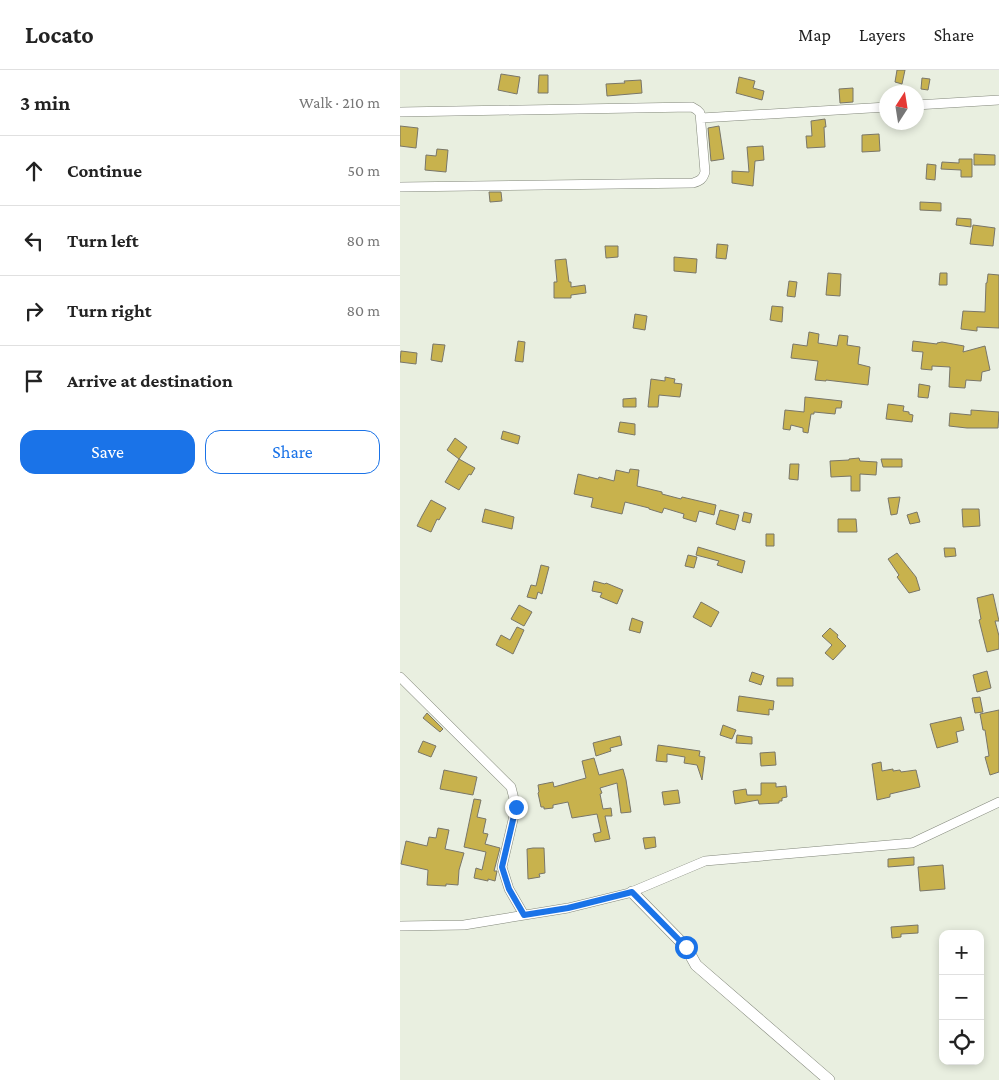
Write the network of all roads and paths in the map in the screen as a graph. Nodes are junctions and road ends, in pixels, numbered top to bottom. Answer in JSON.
{"nodes":[{"id":1,"x":999,"y":100,"type":"edge"},
{"id":2,"x":924,"y":105,"type":"edge"},
{"id":3,"x":879,"y":107,"type":"edge"},
{"id":4,"x":400,"y":112,"type":"edge"},
{"id":5,"x":701,"y":118,"type":"junction"},
{"id":6,"x":400,"y":187,"type":"edge"},
{"id":7,"x":400,"y":677,"type":"edge"},
{"id":8,"x":999,"y":802,"type":"edge"},
{"id":9,"x":632,"y":892,"type":"junction"},
{"id":10,"x":524,"y":915,"type":"junction"},
{"id":11,"x":400,"y":926,"type":"edge"},
{"id":12,"x":829,"y":1080,"type":"edge"}],
"edges":[{"from":1,"to":2,"type":"street"},
{"from":3,"to":5,"type":"street"},
{"from":4,"to":5,"type":"street"},
{"from":5,"to":6,"type":"street"},
{"from":7,"to":10,"type":"street"},
{"from":8,"to":9,"type":"street"},
{"from":9,"to":10,"type":"street"},
{"from":9,"to":12,"type":"street"},
{"from":10,"to":11,"type":"street"}]}
